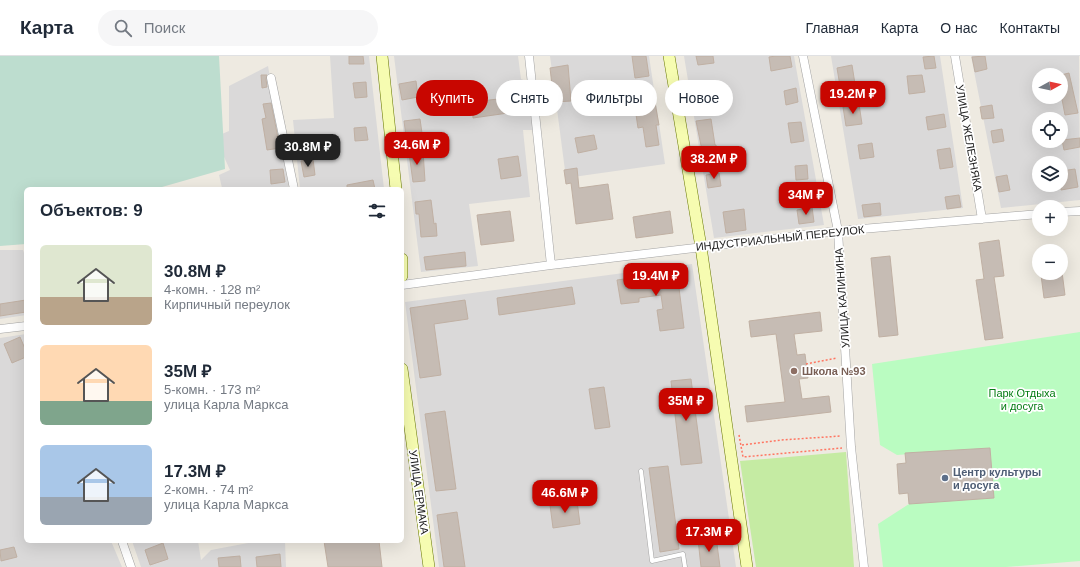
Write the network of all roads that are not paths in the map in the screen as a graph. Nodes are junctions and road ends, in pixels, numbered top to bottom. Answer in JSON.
{"nodes":[{"id":1,"x":382,"y":56,"type":"edge"},
{"id":2,"x":529,"y":56,"type":"edge"},
{"id":3,"x":669,"y":56,"type":"edge"},
{"id":4,"x":803,"y":56,"type":"edge"},
{"id":5,"x":955,"y":56,"type":"edge"},
{"id":6,"x":272,"y":78,"type":"dead end"},
{"id":7,"x":294,"y":187,"type":"edge"},
{"id":8,"x":396,"y":187,"type":"edge"},
{"id":9,"x":1080,"y":211,"type":"edge"},
{"id":10,"x":1068,"y":212,"type":"edge"},
{"id":11,"x":1032,"y":215,"type":"edge"},
{"id":12,"x":982,"y":219,"type":"junction"},
{"id":13,"x":838,"y":231,"type":"junction"},
{"id":14,"x":701,"y":247,"type":"junction"},
{"id":15,"x":551,"y":265,"type":"junction"},
{"id":16,"x":404,"y":285,"type":"edge"},
{"id":17,"x":24,"y":326,"type":"edge"},
{"id":18,"x":0,"y":329,"type":"edge"},
{"id":19,"x":404,"y":384,"type":"edge"},
{"id":20,"x":641,"y":471,"type":"dead end"},
{"id":21,"x":123,"y":543,"type":"edge"},
{"id":22,"x":131,"y":567,"type":"edge"},
{"id":23,"x":429,"y":567,"type":"edge"},
{"id":24,"x":685,"y":567,"type":"edge"},
{"id":25,"x":747,"y":567,"type":"edge"},
{"id":26,"x":864,"y":567,"type":"edge"}],
"edges":[{"from":1,"to":8,"type":"main road"},
{"from":2,"to":15,"type":"street"},
{"from":3,"to":14,"type":"main road"},
{"from":4,"to":13,"type":"street","name":"УЛИЦА КАЛИНИНА"},
{"from":5,"to":12,"type":"street","name":"УЛИЦА ЖЕЛЕЗНЯКА"},
{"from":6,"to":7,"type":"street"},
{"from":9,"to":10,"type":"street"},
{"from":11,"to":12,"type":"street","name":"ИНДУСТРИАЛЬНЫЙ ПЕРЕУЛОК"},
{"from":12,"to":13,"type":"street","name":"ИНДУСТРИАЛЬНЫЙ ПЕРЕУЛОК"},
{"from":13,"to":14,"type":"street","name":"ИНДУСТРИАЛЬНЫЙ ПЕРЕУЛОК"},
{"from":13,"to":26,"type":"street","name":"УЛИЦА КАЛИНИНА"},
{"from":14,"to":15,"type":"street","name":"ИНДУСТРИАЛЬНЫЙ ПЕРЕУЛОК"},
{"from":14,"to":25,"type":"main road"},
{"from":15,"to":16,"type":"street","name":"ИНДУСТРИАЛЬНЫЙ ПЕРЕУЛОК"},
{"from":17,"to":18,"type":"street"},
{"from":19,"to":23,"type":"main road","name":"УЛИЦА ЕРМАКА"},
{"from":20,"to":24,"type":"lane"},
{"from":21,"to":22,"type":"street"}]}
